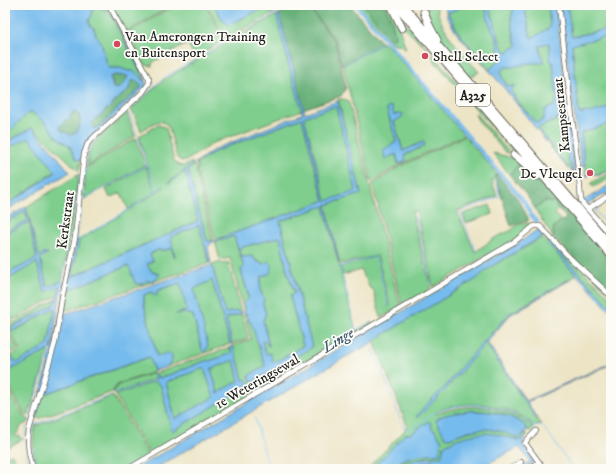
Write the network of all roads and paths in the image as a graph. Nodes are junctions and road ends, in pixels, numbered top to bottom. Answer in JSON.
{"nodes":[{"id":1,"x":109,"y":5,"type":"edge"},
{"id":2,"x":391,"y":5,"type":"edge"},
{"id":3,"x":396,"y":5,"type":"edge"},
{"id":4,"x":403,"y":5,"type":"edge"},
{"id":5,"x":559,"y":5,"type":"edge"},
{"id":6,"x":424,"y":12,"type":"dead end"},
{"id":7,"x":402,"y":28,"type":"dead end"},
{"id":8,"x":445,"y":54,"type":"junction"},
{"id":9,"x":514,"y":155,"type":"dead end"},
{"id":10,"x":551,"y":186,"type":"junction"},
{"id":11,"x":611,"y":194,"type":"edge"},
{"id":12,"x":588,"y":209,"type":"junction"},
{"id":13,"x":611,"y":235,"type":"edge"},
{"id":14,"x":611,"y":246,"type":"edge"},
{"id":15,"x":611,"y":255,"type":"edge"},
{"id":16,"x":611,"y":296,"type":"edge"},
{"id":17,"x":536,"y":431,"type":"dead end"},
{"id":18,"x":521,"y":462,"type":"dead end"},
{"id":19,"x":539,"y":462,"type":"junction"},
{"id":20,"x":33,"y":469,"type":"edge"},
{"id":21,"x":128,"y":469,"type":"edge"},
{"id":22,"x":423,"y":469,"type":"edge"},
{"id":23,"x":433,"y":469,"type":"edge"},
{"id":24,"x":510,"y":469,"type":"edge"},
{"id":25,"x":529,"y":469,"type":"edge"},
{"id":26,"x":544,"y":469,"type":"edge"}],
"edges":[{"from":1,"to":20,"type":"street","name":"Kerkstraat"},
{"from":2,"to":7,"type":"highway"},
{"from":3,"to":10,"type":"highway","number":"A325"},
{"from":4,"to":8,"type":"highway","number":"A325"},
{"from":5,"to":12,"type":"street","name":"Kampsestraat"},
{"from":6,"to":8,"type":"highway"},
{"from":8,"to":14,"type":"highway","number":"A325"},
{"from":9,"to":10,"type":"highway"},
{"from":10,"to":15,"type":"highway","number":"A325"},
{"from":11,"to":12,"type":"street"},
{"from":12,"to":13,"type":"street","name":"Kampsestraat"},
{"from":16,"to":21,"type":"street","name":"1e Weteringsewal"},
{"from":17,"to":19,"type":"street"},
{"from":18,"to":24,"type":"street"},
{"from":19,"to":25,"type":"street"},
{"from":19,"to":26,"type":"street"},
{"from":22,"to":23,"type":"street"}]}
